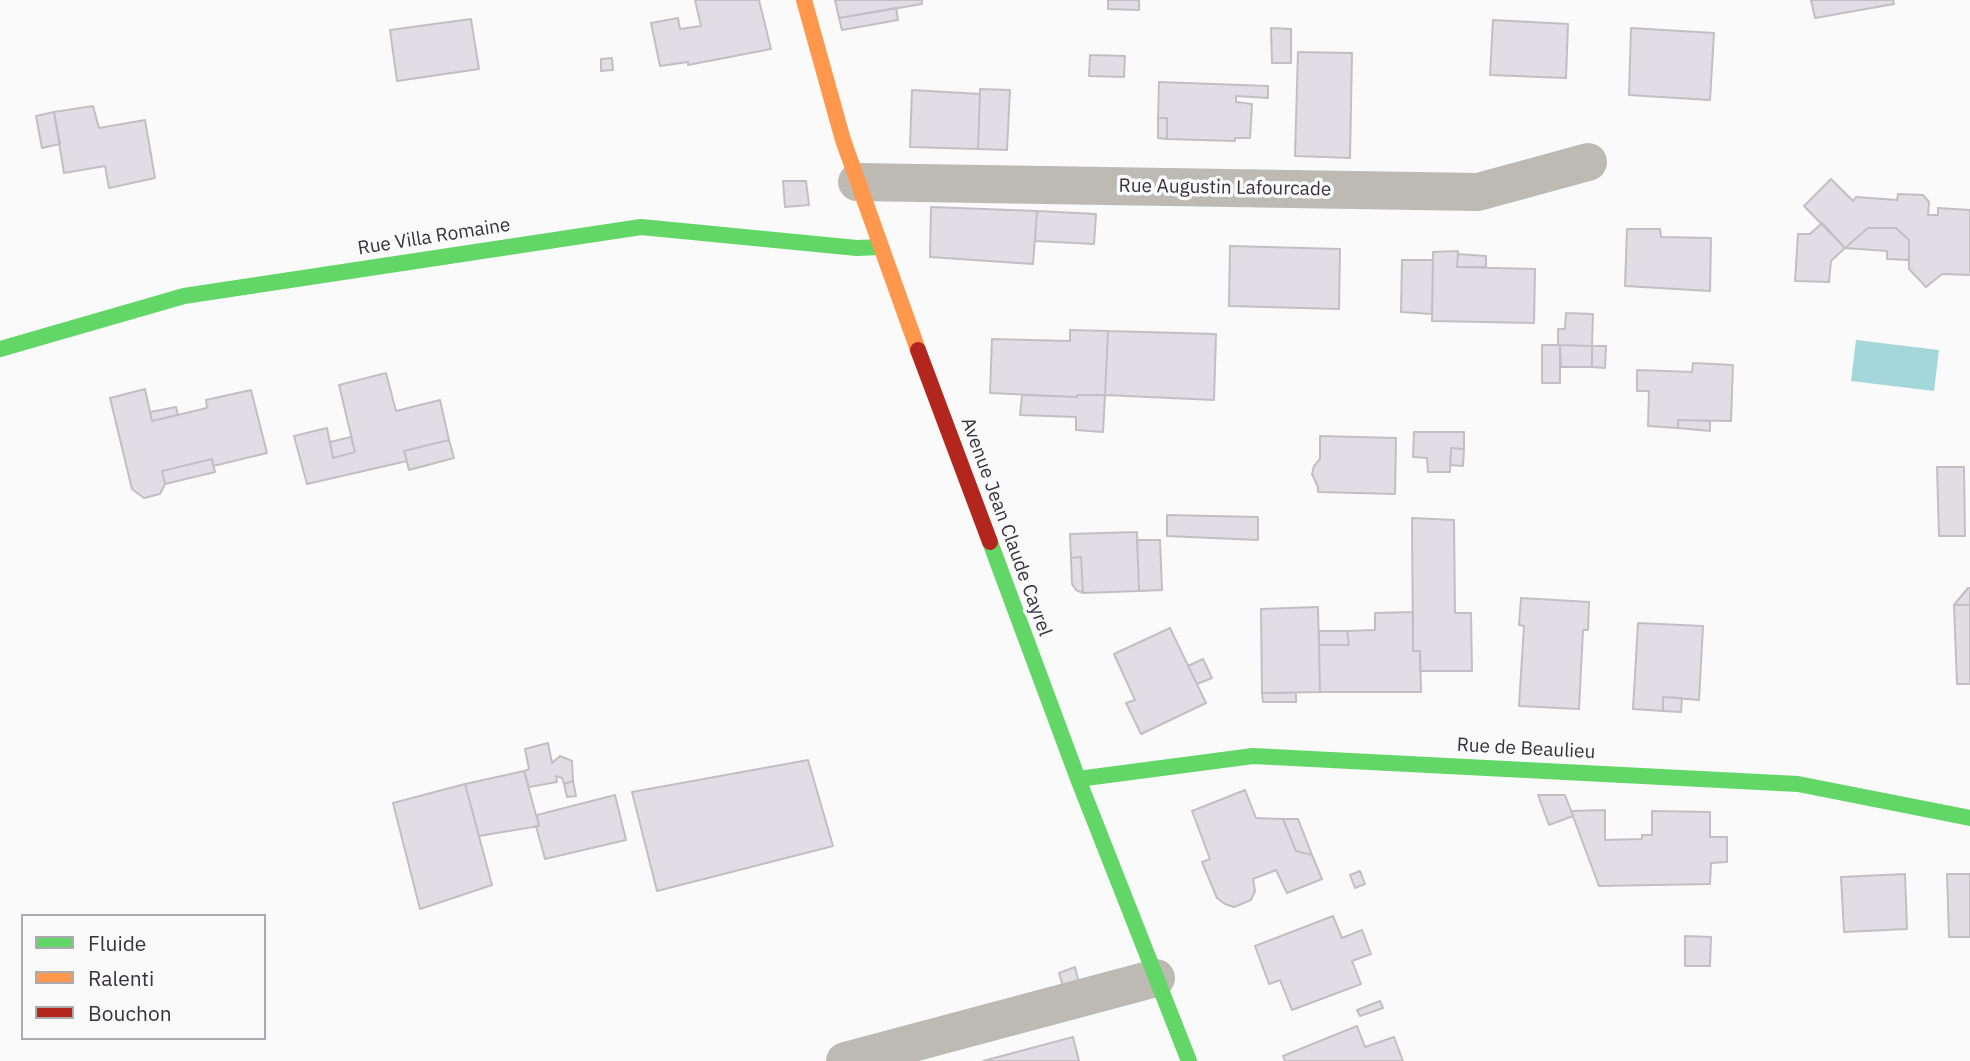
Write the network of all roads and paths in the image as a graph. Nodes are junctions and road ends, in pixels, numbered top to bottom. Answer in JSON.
{"nodes":[{"id":1,"x":804,"y":0,"type":"edge"},
{"id":2,"x":1588,"y":162,"type":"dead end"},
{"id":3,"x":857,"y":182,"type":"junction"},
{"id":4,"x":880,"y":247,"type":"junction"},
{"id":5,"x":0,"y":349,"type":"edge"},
{"id":6,"x":1078,"y":779,"type":"junction"},
{"id":7,"x":1970,"y":818,"type":"edge"},
{"id":8,"x":1156,"y":978,"type":"junction"},
{"id":9,"x":845,"y":1061,"type":"edge"},
{"id":10,"x":1189,"y":1061,"type":"edge"}],
"edges":[{"from":1,"to":3,"type":"street","name":"Avenue Jean Claude Cayrel"},
{"from":2,"to":3,"type":"street","name":"Rue Augustin Lafourcade"},
{"from":3,"to":4,"type":"street","name":"Avenue Jean Claude Cayrel"},
{"from":4,"to":5,"type":"street","name":"Rue Villa Romaine"},
{"from":4,"to":6,"type":"street","name":"Avenue Jean Claude Cayrel"},
{"from":6,"to":7,"type":"street","name":"Rue de Beaulieu"},
{"from":6,"to":8,"type":"street","name":"Avenue Jean Claude Cayrel"},
{"from":8,"to":9,"type":"street"},
{"from":8,"to":10,"type":"street","name":"Avenue Jean Claude Cayrel"}]}
